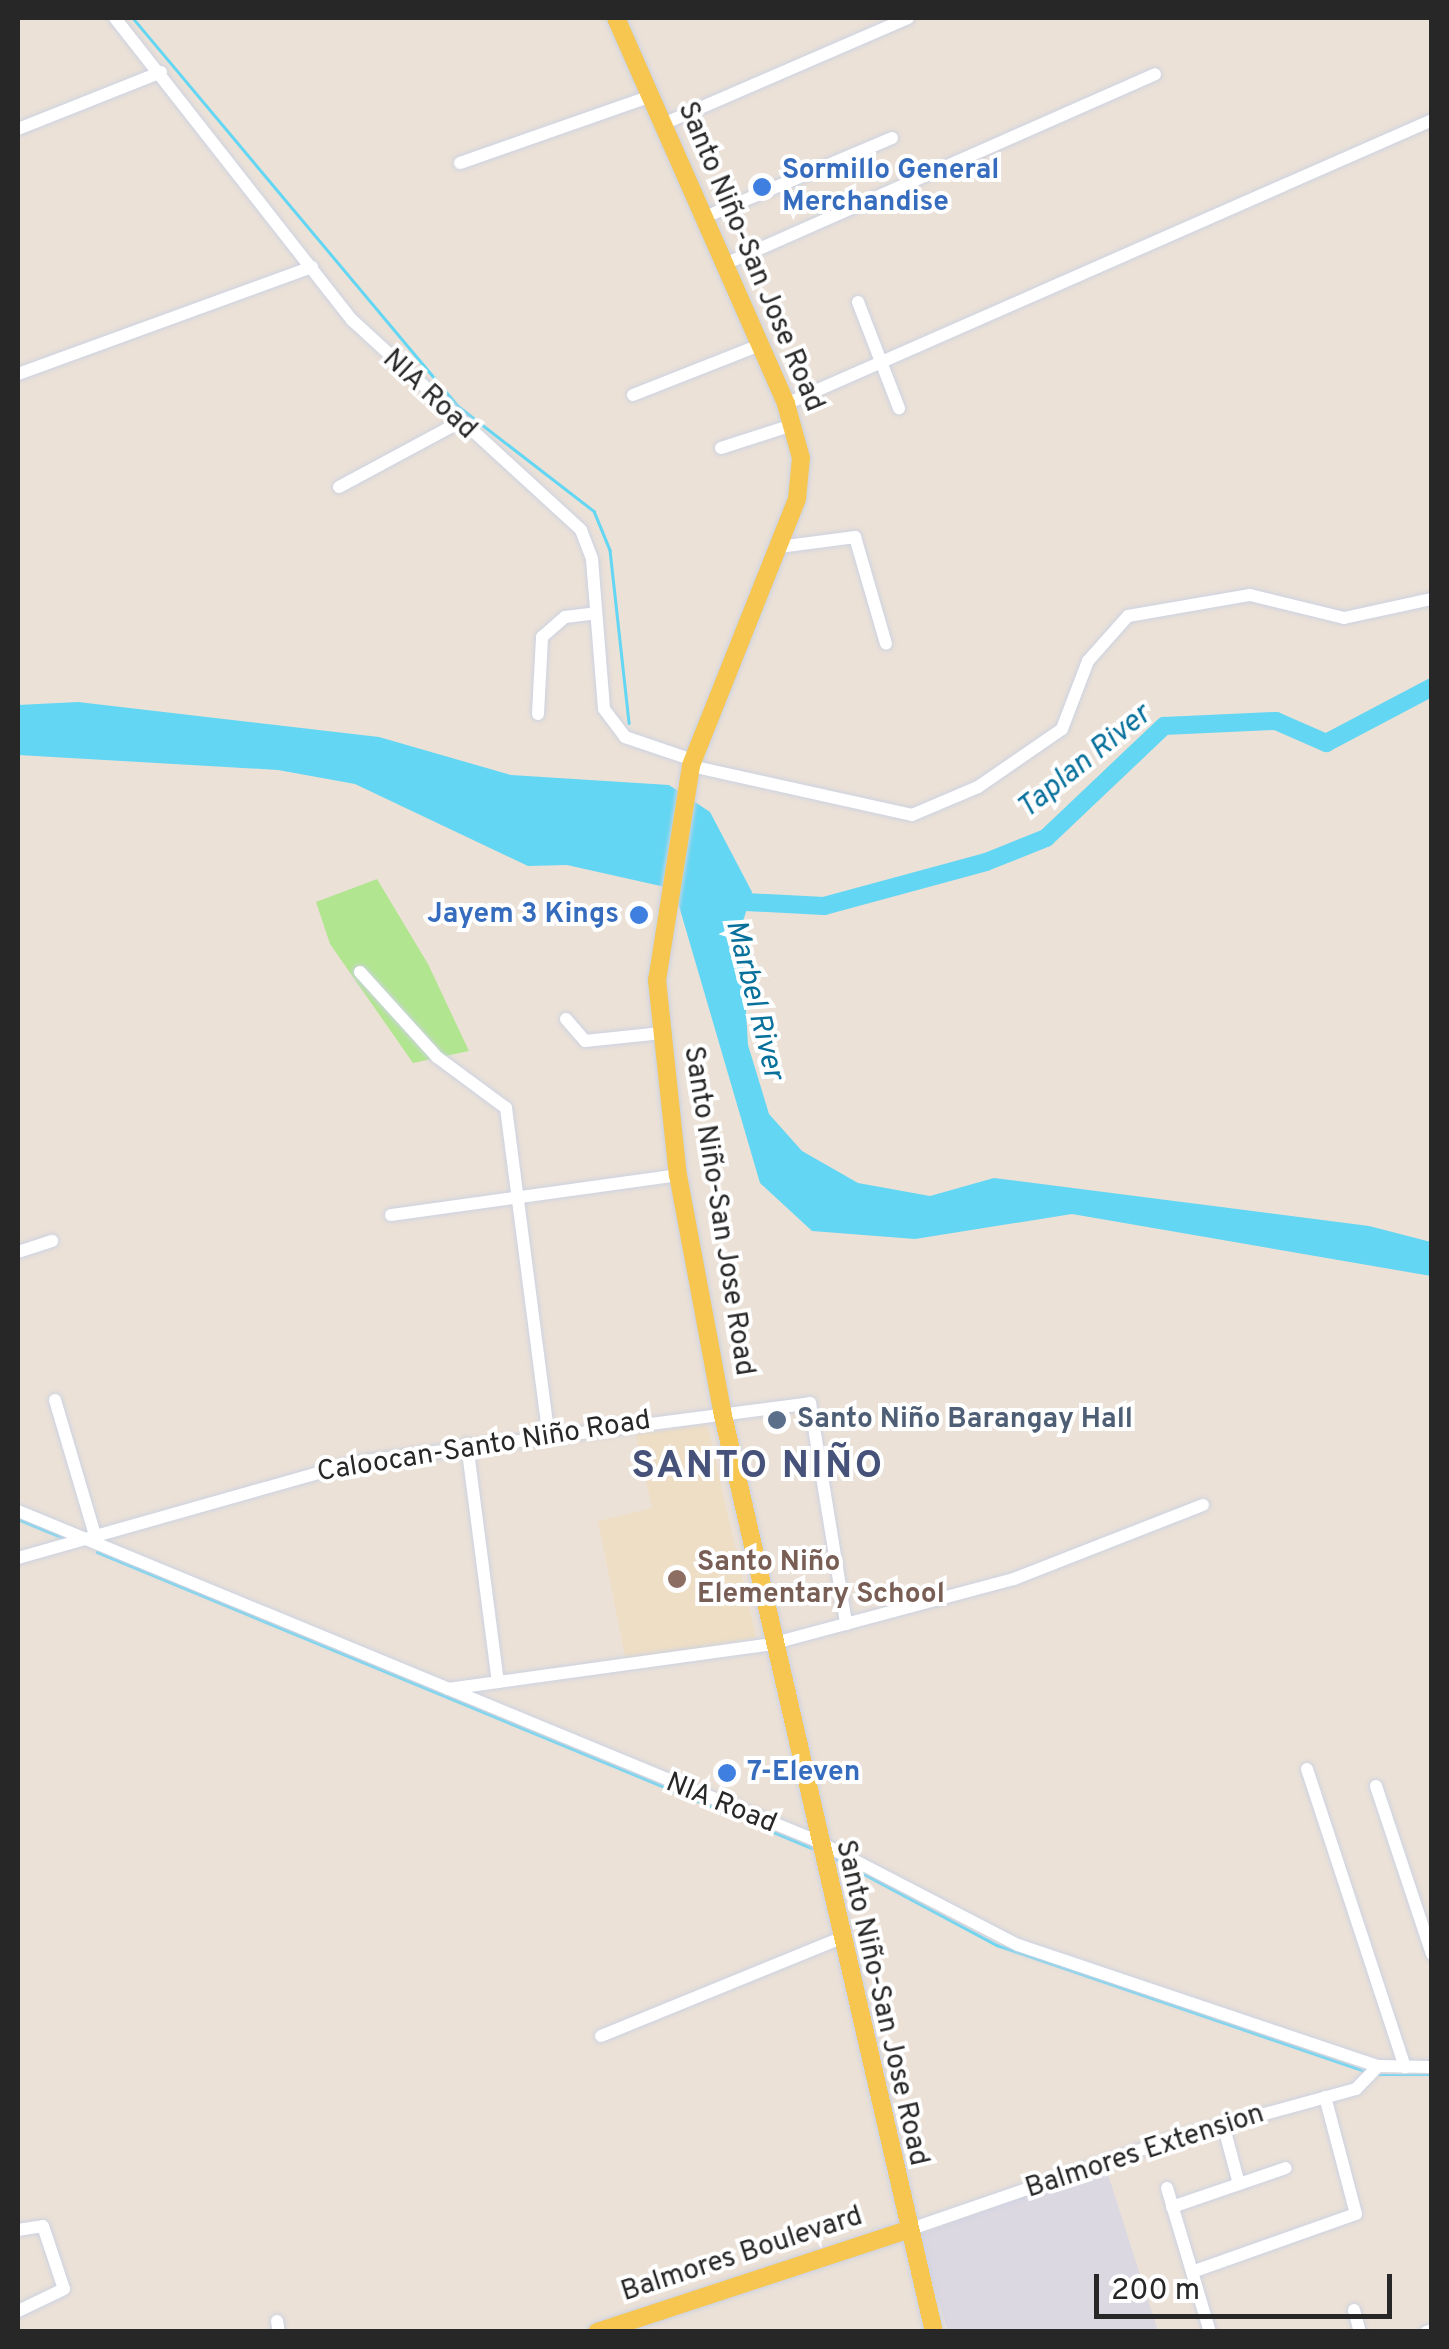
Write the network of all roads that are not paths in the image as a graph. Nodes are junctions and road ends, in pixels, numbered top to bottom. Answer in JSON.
{"nodes":[{"id":1,"x":115,"y":18,"type":"edge"},
{"id":2,"x":616,"y":18,"type":"edge"},
{"id":3,"x":908,"y":18,"type":"edge"},
{"id":4,"x":160,"y":72,"type":"junction"},
{"id":5,"x":1155,"y":74,"type":"dead end"},
{"id":6,"x":651,"y":96,"type":"junction"},
{"id":7,"x":1432,"y":120,"type":"edge"},
{"id":8,"x":663,"y":124,"type":"junction"},
{"id":9,"x":18,"y":129,"type":"edge"},
{"id":10,"x":892,"y":138,"type":"dead end"},
{"id":11,"x":460,"y":164,"type":"dead end"},
{"id":12,"x":705,"y":217,"type":"junction"},
{"id":13,"x":725,"y":264,"type":"junction"},
{"id":14,"x":312,"y":267,"type":"junction"},
{"id":15,"x":858,"y":302,"type":"dead end"},
{"id":16,"x":760,"y":344,"type":"junction"},
{"id":17,"x":883,"y":363,"type":"junction"},
{"id":18,"x":18,"y":374,"type":"edge"},
{"id":19,"x":633,"y":395,"type":"dead end"},
{"id":20,"x":786,"y":404,"type":"junction"},
{"id":21,"x":899,"y":408,"type":"dead end"},
{"id":22,"x":456,"y":424,"type":"junction"},
{"id":23,"x":792,"y":425,"type":"junction"},
{"id":24,"x":720,"y":448,"type":"dead end"},
{"id":25,"x":338,"y":487,"type":"dead end"},
{"id":26,"x":780,"y":547,"type":"junction"},
{"id":27,"x":1432,"y":599,"type":"edge"},
{"id":28,"x":596,"y":613,"type":"junction"},
{"id":29,"x":886,"y":644,"type":"dead end"},
{"id":30,"x":538,"y":714,"type":"dead end"},
{"id":31,"x":692,"y":763,"type":"junction"},
{"id":32,"x":360,"y":972,"type":"dead end"},
{"id":33,"x":566,"y":1018,"type":"dead end"},
{"id":34,"x":662,"y":1033,"type":"junction"},
{"id":35,"x":678,"y":1176,"type":"junction"},
{"id":36,"x":518,"y":1198,"type":"junction"},
{"id":37,"x":391,"y":1215,"type":"dead end"},
{"id":38,"x":52,"y":1241,"type":"dead end"},
{"id":39,"x":18,"y":1252,"type":"edge"},
{"id":40,"x":54,"y":1400,"type":"dead end"},
{"id":41,"x":722,"y":1411,"type":"junction"},
{"id":42,"x":548,"y":1434,"type":"junction"},
{"id":43,"x":467,"y":1444,"type":"junction"},
{"id":44,"x":1203,"y":1504,"type":"dead end"},
{"id":45,"x":18,"y":1511,"type":"edge"},
{"id":46,"x":91,"y":1536,"type":"junction"},
{"id":47,"x":18,"y":1558,"type":"edge"},
{"id":48,"x":846,"y":1624,"type":"junction"},
{"id":49,"x":771,"y":1644,"type":"junction"},
{"id":50,"x":498,"y":1682,"type":"junction"},
{"id":51,"x":446,"y":1689,"type":"junction"},
{"id":52,"x":1307,"y":1769,"type":"dead end"},
{"id":53,"x":1376,"y":1786,"type":"dead end"},
{"id":54,"x":817,"y":1842,"type":"junction"},
{"id":55,"x":839,"y":1939,"type":"junction"},
{"id":56,"x":1432,"y":1954,"type":"edge"},
{"id":57,"x":601,"y":2036,"type":"dead end"},
{"id":58,"x":1378,"y":2066,"type":"junction"},
{"id":59,"x":1432,"y":2066,"type":"edge"},
{"id":60,"x":1405,"y":2067,"type":"junction"},
{"id":61,"x":1324,"y":2097,"type":"junction"},
{"id":62,"x":1223,"y":2124,"type":"junction"},
{"id":63,"x":1286,"y":2168,"type":"dead end"},
{"id":64,"x":1239,"y":2184,"type":"junction"},
{"id":65,"x":1167,"y":2188,"type":"dead end"},
{"id":66,"x":1172,"y":2207,"type":"junction"},
{"id":67,"x":18,"y":2230,"type":"edge"},
{"id":68,"x":904,"y":2231,"type":"junction"},
{"id":69,"x":1192,"y":2272,"type":"junction"},
{"id":70,"x":1354,"y":2310,"type":"dead end"},
{"id":71,"x":18,"y":2312,"type":"edge"},
{"id":72,"x":597,"y":2332,"type":"edge"},
{"id":73,"x":934,"y":2332,"type":"edge"},
{"id":74,"x":1210,"y":2332,"type":"edge"},
{"id":75,"x":1360,"y":2332,"type":"edge"}],
"edges":[{"from":1,"to":4,"type":"street","name":"NIA Road"},
{"from":2,"to":6,"type":"main road","name":"Santo Niño-San Jose Road"},
{"from":3,"to":8,"type":"street"},
{"from":4,"to":9,"type":"street"},
{"from":4,"to":14,"type":"street","name":"NIA Road"},
{"from":5,"to":13,"type":"street"},
{"from":6,"to":8,"type":"main road","name":"Santo Niño-San Jose Road"},
{"from":6,"to":11,"type":"street"},
{"from":7,"to":17,"type":"street"},
{"from":8,"to":12,"type":"main road","name":"Santo Niño-San Jose Road"},
{"from":10,"to":12,"type":"street"},
{"from":12,"to":13,"type":"main road","name":"Santo Niño-San Jose Road"},
{"from":13,"to":16,"type":"main road","name":"Santo Niño-San Jose Road"},
{"from":14,"to":18,"type":"street"},
{"from":14,"to":22,"type":"street","name":"NIA Road"},
{"from":15,"to":17,"type":"street"},
{"from":16,"to":19,"type":"street"},
{"from":16,"to":20,"type":"main road","name":"Santo Niño-San Jose Road"},
{"from":17,"to":20,"type":"street"},
{"from":17,"to":21,"type":"street"},
{"from":20,"to":23,"type":"main road","name":"Santo Niño-San Jose Road"},
{"from":22,"to":25,"type":"street"},
{"from":22,"to":28,"type":"street","name":"NIA Road"},
{"from":23,"to":24,"type":"street"},
{"from":23,"to":26,"type":"main road","name":"Santo Niño-San Jose Road"},
{"from":26,"to":29,"type":"street"},
{"from":26,"to":31,"type":"main road","name":"Santo Niño-San Jose Road"},
{"from":27,"to":31,"type":"street"},
{"from":28,"to":30,"type":"street"},
{"from":28,"to":31,"type":"street","name":"NIA Road"},
{"from":31,"to":34,"type":"main road","name":"Santo Niño-San Jose Road"},
{"from":32,"to":36,"type":"street"},
{"from":33,"to":34,"type":"street"},
{"from":34,"to":35,"type":"main road","name":"Santo Niño-San Jose Road"},
{"from":35,"to":36,"type":"street"},
{"from":35,"to":41,"type":"main road","name":"Santo Niño-San Jose Road"},
{"from":36,"to":37,"type":"street"},
{"from":36,"to":42,"type":"street"},
{"from":38,"to":39,"type":"street"},
{"from":40,"to":46,"type":"street"},
{"from":41,"to":42,"type":"street","name":"Caloocan-Santo Niño Road"},
{"from":41,"to":48,"type":"street","name":"Caloocan-Santo Niño Road"},
{"from":41,"to":49,"type":"main road","name":"Santo Niño-San Jose Road"},
{"from":42,"to":43,"type":"street","name":"Caloocan-Santo Niño Road"},
{"from":43,"to":46,"type":"street","name":"Caloocan-Santo Niño Road"},
{"from":43,"to":50,"type":"street"},
{"from":44,"to":48,"type":"street"},
{"from":45,"to":46,"type":"street","name":"NIA Road"},
{"from":46,"to":47,"type":"street","name":"Caloocan-Santo Niño Road"},
{"from":46,"to":51,"type":"street","name":"NIA Road"},
{"from":48,"to":49,"type":"street"},
{"from":49,"to":50,"type":"street"},
{"from":49,"to":54,"type":"main road","name":"Santo Niño-San Jose Road"},
{"from":50,"to":51,"type":"street"},
{"from":51,"to":54,"type":"street","name":"NIA Road"},
{"from":52,"to":60,"type":"street"},
{"from":53,"to":56,"type":"street"},
{"from":54,"to":55,"type":"main road","name":"Santo Niño-San Jose Road"},
{"from":54,"to":58,"type":"street","name":"NIA Road"},
{"from":55,"to":57,"type":"street"},
{"from":55,"to":68,"type":"main road","name":"Santo Niño-San Jose Road"},
{"from":58,"to":60,"type":"street","name":"NIA Road"},
{"from":58,"to":61,"type":"street","name":"Balmores Extension"},
{"from":59,"to":60,"type":"street","name":"NIA Road"},
{"from":61,"to":62,"type":"street","name":"Balmores Extension"},
{"from":61,"to":69,"type":"street"},
{"from":62,"to":64,"type":"street"},
{"from":62,"to":68,"type":"street","name":"Balmores Extension"},
{"from":63,"to":64,"type":"street"},
{"from":64,"to":66,"type":"street"},
{"from":65,"to":66,"type":"street"},
{"from":66,"to":69,"type":"street"},
{"from":67,"to":71,"type":"street"},
{"from":68,"to":72,"type":"main road","name":"Balmores Boulevard"},
{"from":68,"to":73,"type":"main road","name":"Santo Niño-San Jose Road"},
{"from":69,"to":74,"type":"street"},
{"from":70,"to":75,"type":"street"}]}
